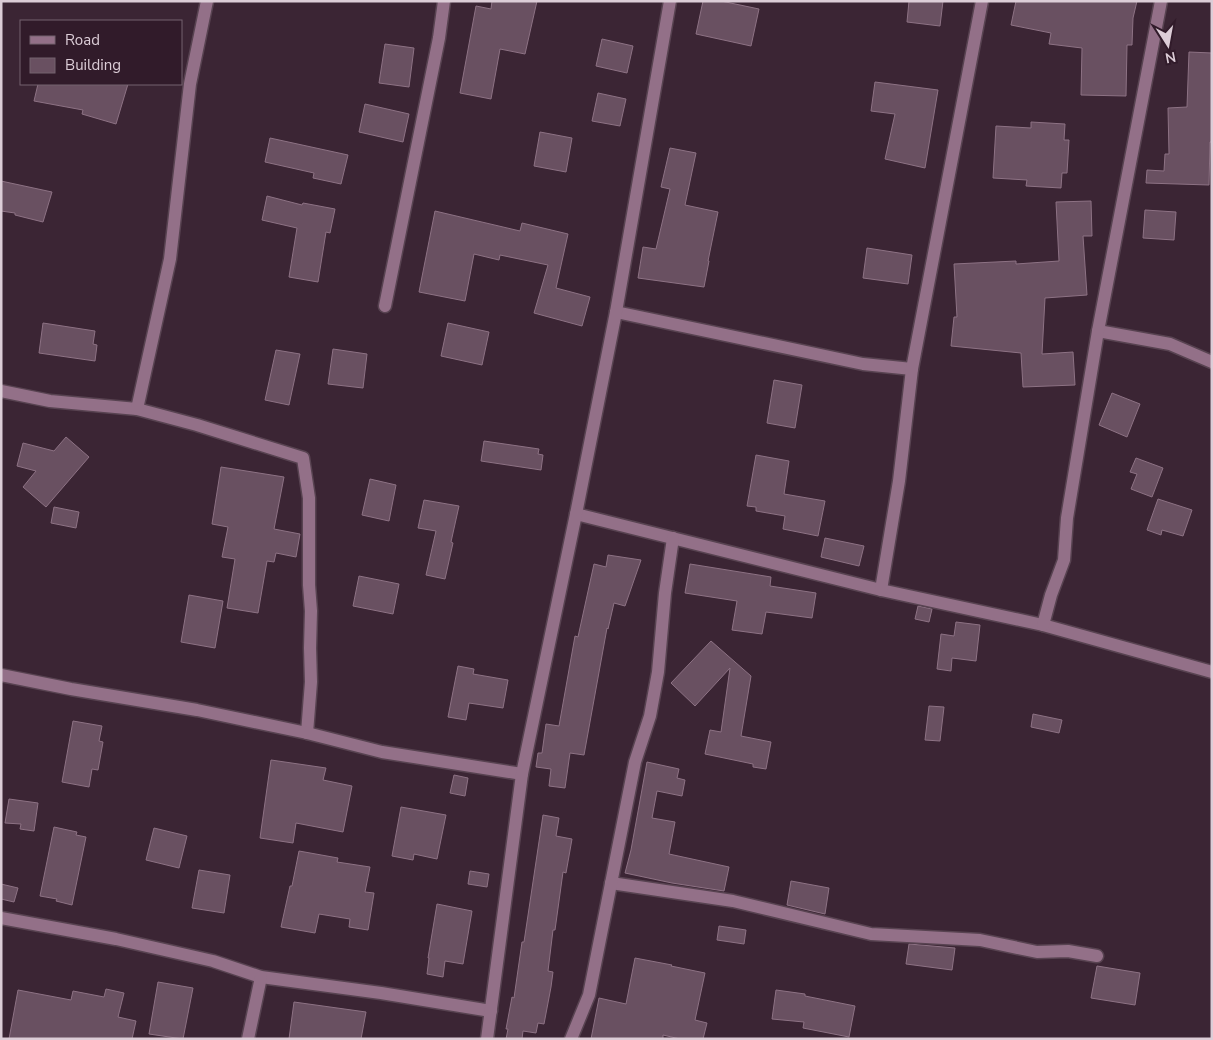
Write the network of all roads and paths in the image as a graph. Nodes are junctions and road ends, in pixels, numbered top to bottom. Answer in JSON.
{"nodes":[{"id":1,"x":207,"y":1,"type":"edge"},
{"id":2,"x":444,"y":1,"type":"edge"},
{"id":3,"x":670,"y":1,"type":"edge"},
{"id":4,"x":982,"y":1,"type":"edge"},
{"id":5,"x":1161,"y":1,"type":"edge"},
{"id":6,"x":385,"y":306,"type":"dead end"},
{"id":7,"x":616,"y":312,"type":"junction"},
{"id":8,"x":1098,"y":331,"type":"junction"},
{"id":9,"x":1212,"y":362,"type":"edge"},
{"id":10,"x":912,"y":369,"type":"junction"},
{"id":11,"x":1,"y":391,"type":"edge"},
{"id":12,"x":137,"y":409,"type":"junction"},
{"id":13,"x":576,"y":514,"type":"junction"},
{"id":14,"x":673,"y":538,"type":"junction"},
{"id":15,"x":881,"y":590,"type":"junction"},
{"id":16,"x":1043,"y":625,"type":"junction"},
{"id":17,"x":1212,"y":672,"type":"edge"},
{"id":18,"x":1,"y":676,"type":"edge"},
{"id":19,"x":307,"y":733,"type":"junction"},
{"id":20,"x":522,"y":774,"type":"junction"},
{"id":21,"x":611,"y":883,"type":"junction"},
{"id":22,"x":1,"y":918,"type":"edge"},
{"id":23,"x":1097,"y":956,"type":"dead end"},
{"id":24,"x":260,"y":977,"type":"junction"},
{"id":25,"x":491,"y":1011,"type":"junction"},
{"id":26,"x":248,"y":1039,"type":"edge"},
{"id":27,"x":487,"y":1039,"type":"edge"},
{"id":28,"x":571,"y":1039,"type":"edge"}],
"edges":[{"from":1,"to":12,"type":"street"},
{"from":2,"to":6,"type":"street"},
{"from":3,"to":7,"type":"street"},
{"from":4,"to":10,"type":"street"},
{"from":5,"to":8,"type":"street"},
{"from":7,"to":10,"type":"street"},
{"from":7,"to":13,"type":"street"},
{"from":8,"to":9,"type":"street"},
{"from":8,"to":16,"type":"street"},
{"from":10,"to":15,"type":"street"},
{"from":11,"to":12,"type":"street"},
{"from":12,"to":19,"type":"street"},
{"from":13,"to":14,"type":"street"},
{"from":13,"to":20,"type":"street"},
{"from":14,"to":15,"type":"street"},
{"from":14,"to":21,"type":"street"},
{"from":15,"to":16,"type":"street"},
{"from":16,"to":17,"type":"street"},
{"from":18,"to":19,"type":"street"},
{"from":19,"to":20,"type":"street"},
{"from":20,"to":25,"type":"street"},
{"from":21,"to":23,"type":"street"},
{"from":21,"to":28,"type":"street"},
{"from":22,"to":24,"type":"street"},
{"from":24,"to":25,"type":"street"},
{"from":24,"to":26,"type":"street"},
{"from":25,"to":27,"type":"street"}]}
